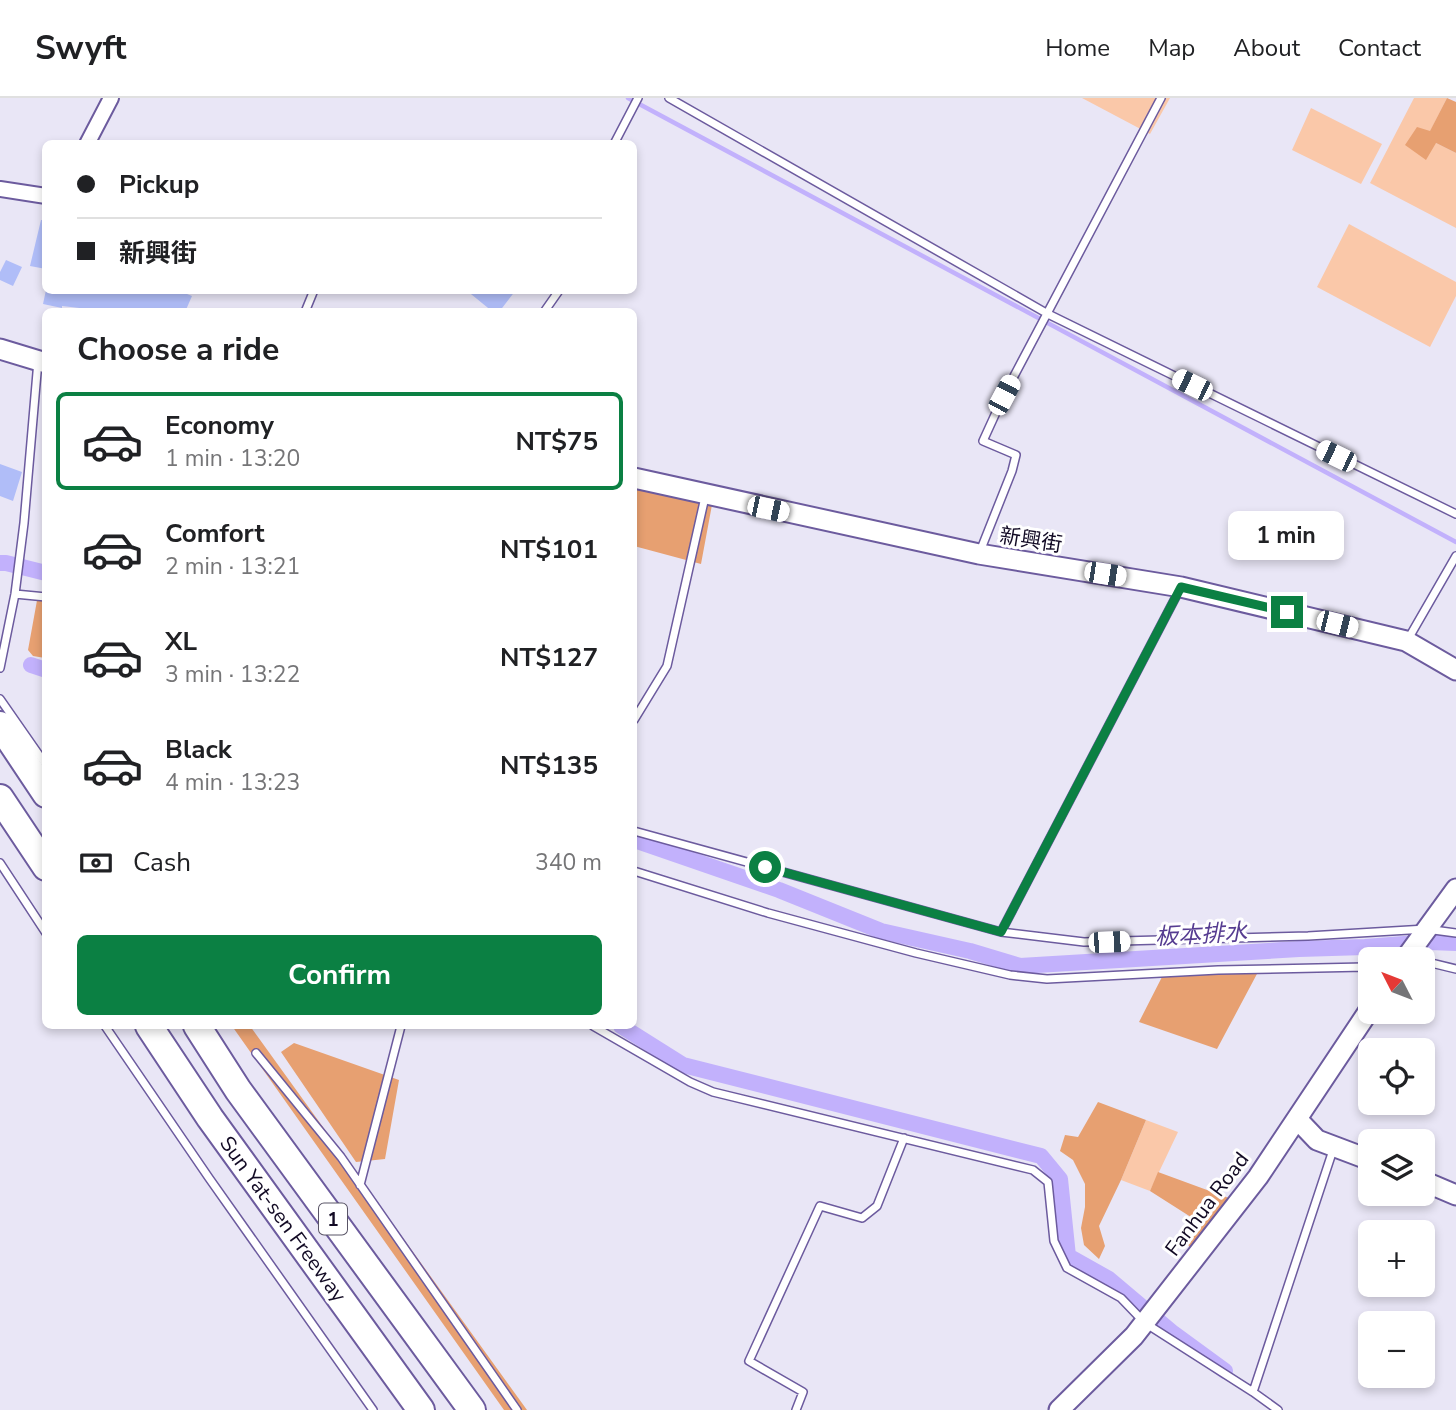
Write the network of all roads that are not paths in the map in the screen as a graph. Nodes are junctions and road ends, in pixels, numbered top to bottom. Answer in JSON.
{"nodes":[{"id":1,"x":111,"y":98,"type":"edge"},
{"id":2,"x":638,"y":98,"type":"edge"},
{"id":3,"x":669,"y":98,"type":"edge"},
{"id":4,"x":1161,"y":98,"type":"edge"},
{"id":5,"x":89,"y":140,"type":"edge"},
{"id":6,"x":616,"y":140,"type":"edge"},
{"id":7,"x":0,"y":189,"type":"edge"},
{"id":8,"x":42,"y":195,"type":"edge"},
{"id":9,"x":1048,"y":314,"type":"junction"},
{"id":10,"x":0,"y":349,"type":"edge"},
{"id":11,"x":42,"y":362,"type":"edge"},
{"id":12,"x":637,"y":479,"type":"edge"},
{"id":13,"x":706,"y":495,"type":"junction"},
{"id":14,"x":1456,"y":514,"type":"edge"},
{"id":15,"x":978,"y":554,"type":"junction"},
{"id":16,"x":1456,"y":556,"type":"edge"},
{"id":17,"x":1181,"y":587,"type":"junction"},
{"id":18,"x":15,"y":594,"type":"junction"},
{"id":19,"x":42,"y":597,"type":"edge"},
{"id":20,"x":1406,"y":641,"type":"junction"},
{"id":21,"x":0,"y":668,"type":"edge"},
{"id":22,"x":1456,"y":670,"type":"edge"},
{"id":23,"x":0,"y":699,"type":"edge"},
{"id":24,"x":637,"y":715,"type":"edge"},
{"id":25,"x":0,"y":724,"type":"edge"},
{"id":26,"x":42,"y":759,"type":"edge"},
{"id":27,"x":42,"y":788,"type":"edge"},
{"id":28,"x":0,"y":798,"type":"edge"},
{"id":29,"x":637,"y":832,"type":"edge"},
{"id":30,"x":42,"y":861,"type":"edge"},
{"id":31,"x":0,"y":863,"type":"edge"},
{"id":32,"x":637,"y":872,"type":"edge"},
{"id":33,"x":1456,"y":889,"type":"edge"},
{"id":34,"x":42,"y":927,"type":"edge"},
{"id":35,"x":1426,"y":929,"type":"junction"},
{"id":36,"x":1001,"y":932,"type":"junction"},
{"id":37,"x":1456,"y":933,"type":"edge"},
{"id":38,"x":1418,"y":947,"type":"edge"},
{"id":39,"x":1435,"y":964,"type":"edge"},
{"id":40,"x":1358,"y":967,"type":"edge"},
{"id":41,"x":1456,"y":969,"type":"edge"},
{"id":42,"x":1360,"y":1024,"type":"edge"},
{"id":43,"x":107,"y":1029,"type":"edge"},
{"id":44,"x":151,"y":1029,"type":"edge"},
{"id":45,"x":199,"y":1029,"type":"edge"},
{"id":46,"x":400,"y":1029,"type":"edge"},
{"id":47,"x":598,"y":1029,"type":"edge"},
{"id":48,"x":256,"y":1053,"type":"dead end"},
{"id":49,"x":1297,"y":1119,"type":"junction"},
{"id":50,"x":904,"y":1138,"type":"junction"},
{"id":51,"x":1335,"y":1146,"type":"junction"},
{"id":52,"x":1358,"y":1155,"type":"edge"},
{"id":53,"x":360,"y":1185,"type":"junction"},
{"id":54,"x":1435,"y":1186,"type":"edge"},
{"id":55,"x":1456,"y":1195,"type":"edge"},
{"id":56,"x":1144,"y":1322,"type":"junction"},
{"id":57,"x":1254,"y":1392,"type":"junction"},
{"id":58,"x":373,"y":1410,"type":"edge"},
{"id":59,"x":421,"y":1410,"type":"edge"},
{"id":60,"x":472,"y":1410,"type":"edge"},
{"id":61,"x":517,"y":1410,"type":"edge"},
{"id":62,"x":796,"y":1410,"type":"edge"},
{"id":63,"x":1059,"y":1410,"type":"edge"},
{"id":64,"x":1278,"y":1410,"type":"edge"}],
"edges":[{"from":1,"to":5,"type":"street"},
{"from":2,"to":6,"type":"lane"},
{"from":3,"to":9,"type":"lane"},
{"from":4,"to":9,"type":"lane"},
{"from":7,"to":8,"type":"street"},
{"from":9,"to":14,"type":"lane"},
{"from":9,"to":15,"type":"lane"},
{"from":10,"to":11,"type":"street"},
{"from":11,"to":18,"type":"lane"},
{"from":12,"to":13,"type":"street","name":"新興街"},
{"from":13,"to":15,"type":"street","name":"新興街"},
{"from":13,"to":24,"type":"lane"},
{"from":15,"to":17,"type":"street","name":"新興街"},
{"from":16,"to":20,"type":"lane"},
{"from":17,"to":20,"type":"street","name":"新興街"},
{"from":17,"to":36,"type":"lane"},
{"from":18,"to":19,"type":"lane"},
{"from":18,"to":21,"type":"lane"},
{"from":20,"to":22,"type":"street","name":"新興街"},
{"from":23,"to":26,"type":"lane"},
{"from":25,"to":27,"type":"highway"},
{"from":28,"to":30,"type":"highway"},
{"from":29,"to":36,"type":"lane"},
{"from":31,"to":34,"type":"lane"},
{"from":32,"to":40,"type":"lane"},
{"from":33,"to":35,"type":"street"},
{"from":35,"to":36,"type":"lane"},
{"from":35,"to":37,"type":"lane"},
{"from":35,"to":38,"type":"street"},
{"from":39,"to":41,"type":"lane"},
{"from":42,"to":49,"type":"street","name":"Fanhua Road"},
{"from":43,"to":58,"type":"lane"},
{"from":44,"to":59,"type":"highway","name":"Sun Yat-sen Freeway","number":"1"},
{"from":45,"to":60,"type":"highway","name":"Sun Yat-sen Freeway","number":"1"},
{"from":46,"to":53,"type":"lane"},
{"from":47,"to":50,"type":"lane"},
{"from":48,"to":53,"type":"lane"},
{"from":49,"to":51,"type":"street"},
{"from":49,"to":56,"type":"street","name":"Fanhua Road"},
{"from":50,"to":56,"type":"lane"},
{"from":50,"to":62,"type":"lane"},
{"from":51,"to":52,"type":"street"},
{"from":51,"to":57,"type":"lane"},
{"from":53,"to":61,"type":"lane"},
{"from":54,"to":55,"type":"street"},
{"from":56,"to":57,"type":"lane"},
{"from":56,"to":63,"type":"street","name":"Fanhua Road"},
{"from":57,"to":64,"type":"lane"}]}
